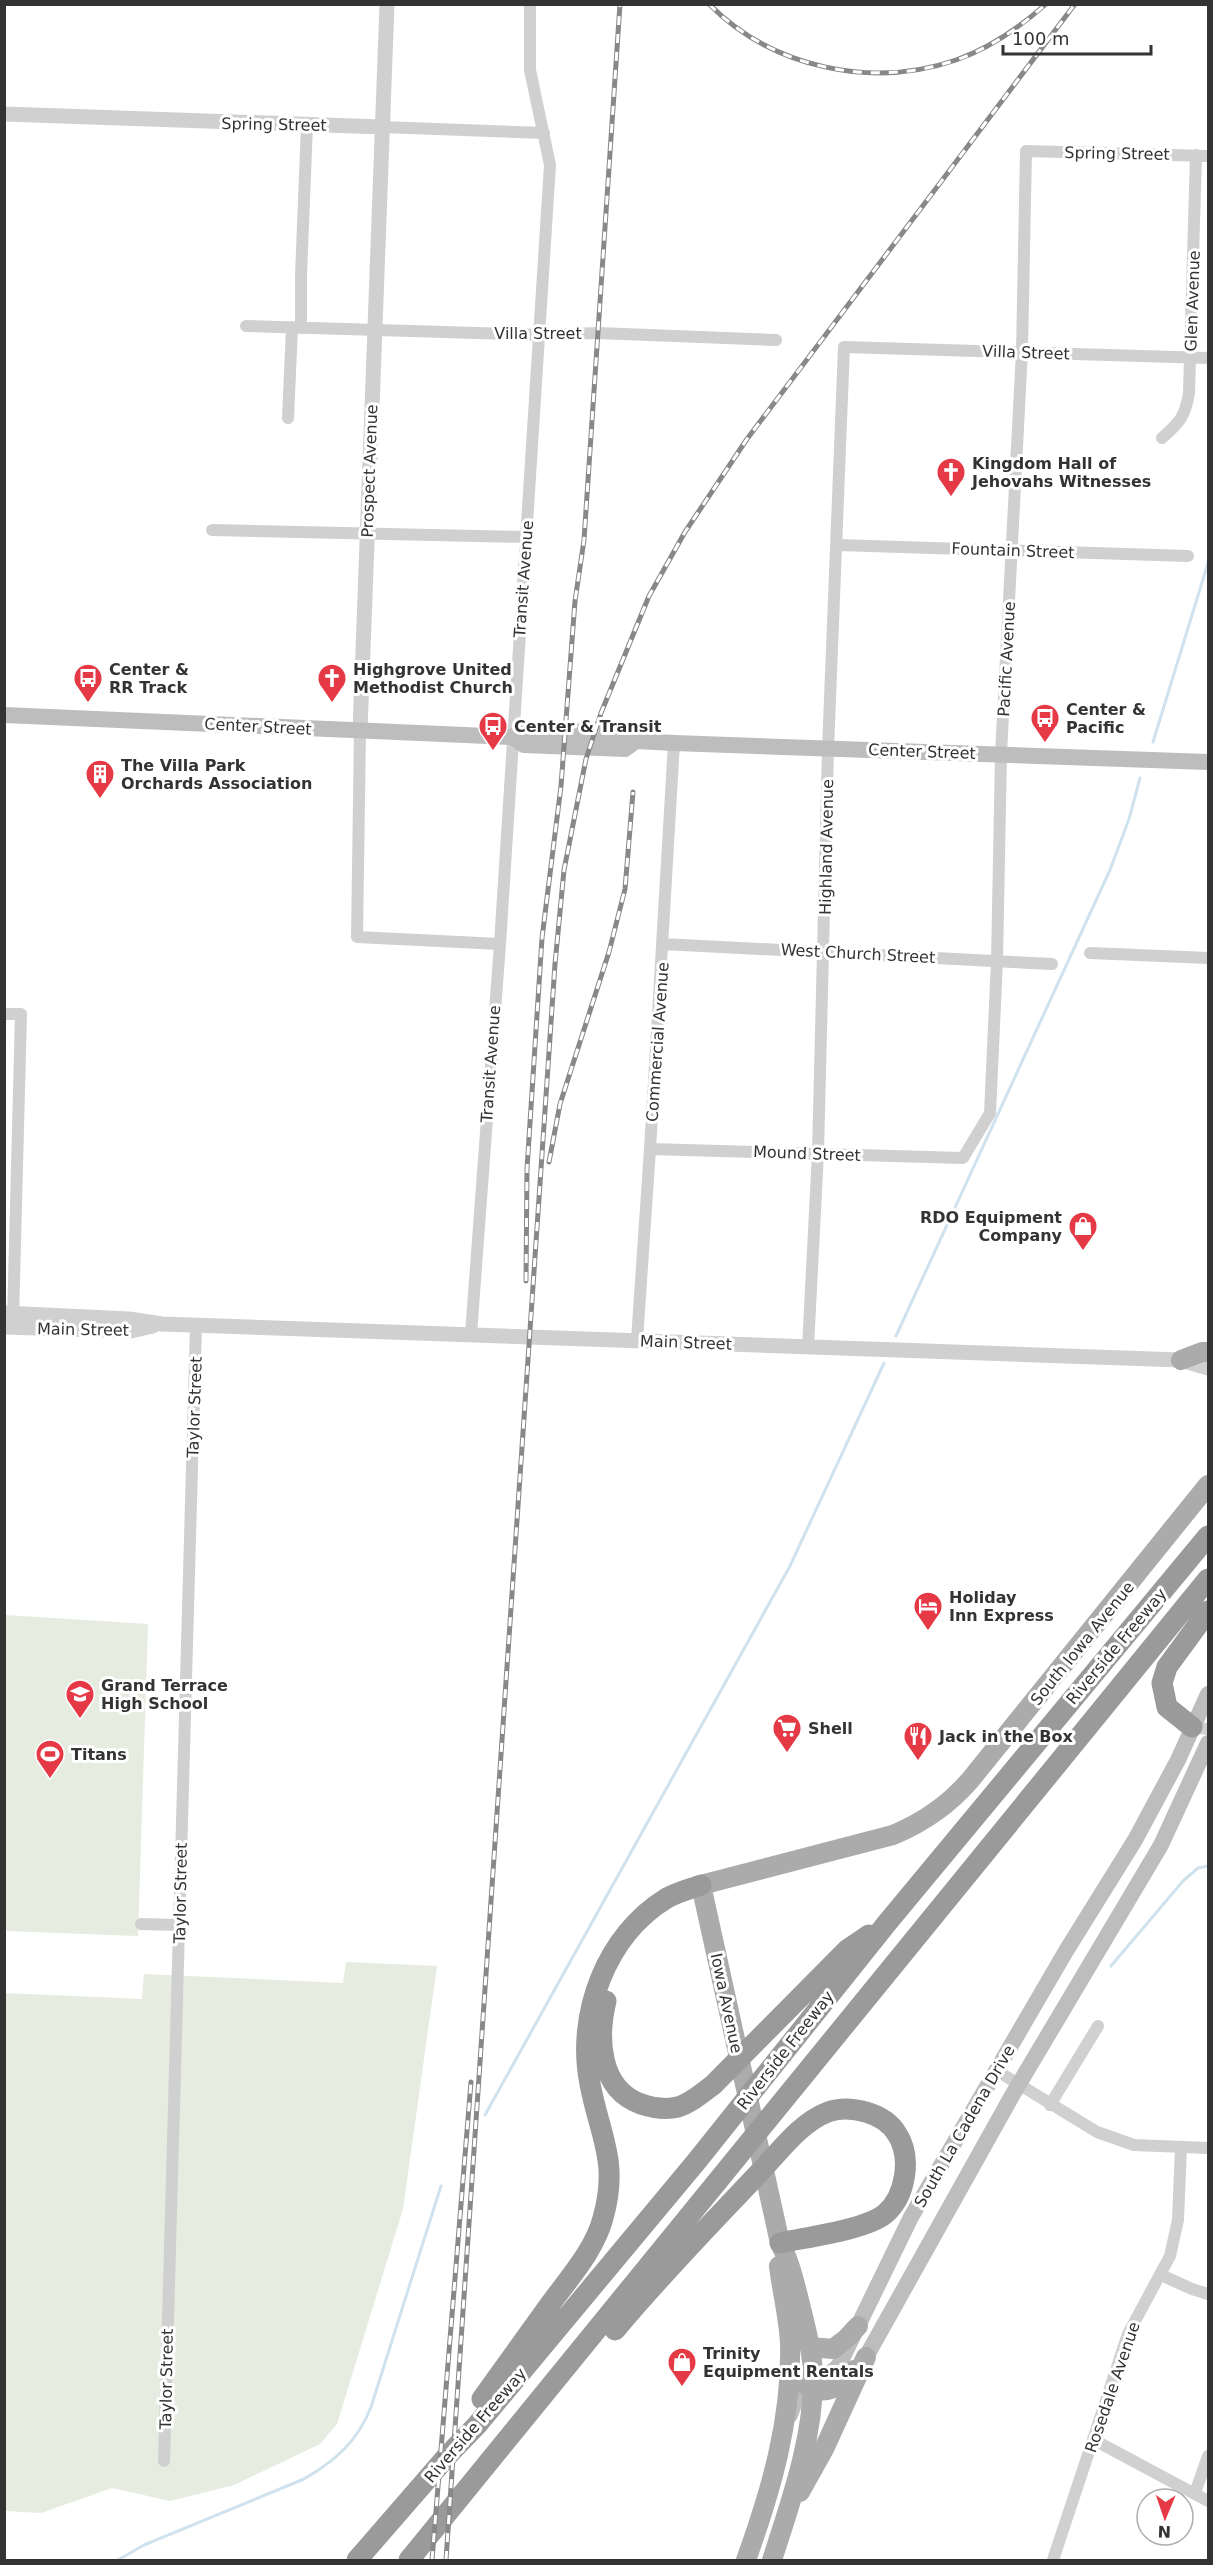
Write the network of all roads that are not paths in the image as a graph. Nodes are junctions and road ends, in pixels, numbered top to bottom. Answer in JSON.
{"nodes":[{"id":1,"x":387,"y":4,"type":"edge"},
{"id":2,"x":530,"y":4,"type":"edge"},
{"id":3,"x":4,"y":114,"type":"edge"},
{"id":4,"x":308,"y":125,"type":"junction"},
{"id":5,"x":382,"y":127,"type":"junction"},
{"id":6,"x":544,"y":133,"type":"junction"},
{"id":7,"x":1026,"y":151,"type":"joint"},
{"id":8,"x":1202,"y":155,"type":"edge"},
{"id":9,"x":246,"y":326,"type":"dead end"},
{"id":10,"x":296,"y":328,"type":"junction"},
{"id":11,"x":375,"y":330,"type":"junction"},
{"id":12,"x":539,"y":335,"type":"junction"},
{"id":13,"x":776,"y":340,"type":"dead end"},
{"id":14,"x":844,"y":347,"type":"joint"},
{"id":15,"x":1022,"y":351,"type":"junction"},
{"id":16,"x":1190,"y":358,"type":"junction"},
{"id":17,"x":1209,"y":358,"type":"edge"},
{"id":18,"x":288,"y":418,"type":"dead end"},
{"id":19,"x":1162,"y":438,"type":"dead end"},
{"id":20,"x":212,"y":530,"type":"dead end"},
{"id":21,"x":367,"y":533,"type":"junction"},
{"id":22,"x":525,"y":537,"type":"junction"},
{"id":23,"x":837,"y":545,"type":"junction"},
{"id":24,"x":1012,"y":551,"type":"junction"},
{"id":25,"x":1188,"y":556,"type":"dead end"},
{"id":26,"x":4,"y":715,"type":"edge"},
{"id":27,"x":360,"y":731,"type":"junction"},
{"id":28,"x":512,"y":737,"type":"junction"},
{"id":29,"x":674,"y":743,"type":"junction"},
{"id":30,"x":828,"y":749,"type":"junction"},
{"id":31,"x":1001,"y":754,"type":"junction"},
{"id":32,"x":1209,"y":762,"type":"edge"},
{"id":33,"x":500,"y":944,"type":"junction"},
{"id":34,"x":663,"y":944,"type":"junction"},
{"id":35,"x":823,"y":952,"type":"junction"},
{"id":36,"x":1090,"y":953,"type":"dead end"},
{"id":37,"x":1209,"y":958,"type":"edge"},
{"id":38,"x":997,"y":961,"type":"junction"},
{"id":39,"x":1052,"y":964,"type":"dead end"},
{"id":40,"x":4,"y":1014,"type":"edge"},
{"id":41,"x":651,"y":1149,"type":"junction"},
{"id":42,"x":818,"y":1153,"type":"junction"},
{"id":43,"x":963,"y":1158,"type":"joint"},
{"id":44,"x":11,"y":1166,"type":"edge"},
{"id":45,"x":9,"y":1320,"type":"edge"},
{"id":46,"x":196,"y":1325,"type":"junction"},
{"id":47,"x":471,"y":1334,"type":"junction"},
{"id":48,"x":636,"y":1340,"type":"junction"},
{"id":49,"x":808,"y":1347,"type":"junction"},
{"id":50,"x":1209,"y":1352,"type":"edge"},
{"id":51,"x":1181,"y":1360,"type":"junction"},
{"id":52,"x":1209,"y":1368,"type":"edge"},
{"id":53,"x":1209,"y":1485,"type":"edge"},
{"id":54,"x":1209,"y":1536,"type":"edge"},
{"id":55,"x":1209,"y":1578,"type":"edge"},
{"id":56,"x":1209,"y":1611,"type":"edge"},
{"id":57,"x":1209,"y":1694,"type":"edge"},
{"id":58,"x":1200,"y":1728,"type":"edge"},
{"id":59,"x":1208,"y":1743,"type":"edge"},
{"id":60,"x":701,"y":1885,"type":"junction"},
{"id":61,"x":886,"y":1923,"type":"junction"},
{"id":62,"x":141,"y":1924,"type":"dead end"},
{"id":63,"x":178,"y":1925,"type":"junction"},
{"id":64,"x":1098,"y":2026,"type":"dead end"},
{"id":65,"x":997,"y":2071,"type":"junction"},
{"id":66,"x":1020,"y":2084,"type":"junction"},
{"id":67,"x":1050,"y":2105,"type":"junction"},
{"id":68,"x":1181,"y":2146,"type":"junction"},
{"id":69,"x":1209,"y":2148,"type":"edge"},
{"id":70,"x":780,"y":2242,"type":"junction"},
{"id":71,"x":1161,"y":2274,"type":"junction"},
{"id":72,"x":1209,"y":2294,"type":"edge"},
{"id":73,"x":858,"y":2326,"type":"junction"},
{"id":74,"x":790,"y":2345,"type":"junction"},
{"id":75,"x":810,"y":2347,"type":"junction"},
{"id":76,"x":866,"y":2357,"type":"junction"},
{"id":77,"x":810,"y":2385,"type":"junction"},
{"id":78,"x":534,"y":2408,"type":"junction"},
{"id":79,"x":782,"y":2436,"type":"junction"},
{"id":80,"x":1094,"y":2440,"type":"junction"},
{"id":81,"x":449,"y":2454,"type":"junction"},
{"id":82,"x":1209,"y":2456,"type":"edge"},
{"id":83,"x":164,"y":2461,"type":"dead end"},
{"id":84,"x":1183,"y":2487,"type":"edge"},
{"id":85,"x":1195,"y":2491,"type":"edge"},
{"id":86,"x":1195,"y":2494,"type":"edge"},
{"id":87,"x":1209,"y":2501,"type":"edge"},
{"id":88,"x":764,"y":2511,"type":"junction"},
{"id":89,"x":785,"y":2518,"type":"junction"},
{"id":90,"x":357,"y":2560,"type":"edge"},
{"id":91,"x":409,"y":2560,"type":"edge"},
{"id":92,"x":746,"y":2560,"type":"edge"},
{"id":93,"x":772,"y":2560,"type":"edge"},
{"id":94,"x":1053,"y":2560,"type":"edge"}],
"edges":[{"from":1,"to":5,"type":"street","name":"Prospect Avenue"},
{"from":2,"to":6,"type":"street","name":"Transit Avenue"},
{"from":3,"to":4,"type":"street","name":"Spring Street"},
{"from":4,"to":5,"type":"street","name":"Spring Street"},
{"from":4,"to":10,"type":"street"},
{"from":5,"to":6,"type":"street","name":"Spring Street"},
{"from":5,"to":11,"type":"street","name":"Prospect Avenue"},
{"from":6,"to":12,"type":"street","name":"Transit Avenue"},
{"from":7,"to":8,"type":"street","name":"Spring Street"},
{"from":7,"to":15,"type":"street","name":"Pacific Avenue"},
{"from":8,"to":16,"type":"street","name":"Glen Avenue"},
{"from":9,"to":10,"type":"street","name":"Villa Street"},
{"from":10,"to":11,"type":"street","name":"Villa Street"},
{"from":10,"to":18,"type":"street"},
{"from":11,"to":12,"type":"street","name":"Villa Street"},
{"from":11,"to":21,"type":"street","name":"Prospect Avenue"},
{"from":12,"to":13,"type":"street","name":"Villa Street"},
{"from":12,"to":22,"type":"street","name":"Transit Avenue"},
{"from":14,"to":15,"type":"street","name":"Villa Street"},
{"from":14,"to":23,"type":"street","name":"Highland Avenue"},
{"from":15,"to":16,"type":"street","name":"Villa Street"},
{"from":15,"to":24,"type":"street","name":"Pacific Avenue"},
{"from":16,"to":17,"type":"street","name":"Villa Street"},
{"from":16,"to":19,"type":"street","name":"Glen Avenue"},
{"from":20,"to":21,"type":"street"},
{"from":21,"to":22,"type":"street"},
{"from":21,"to":27,"type":"street","name":"Prospect Avenue"},
{"from":22,"to":28,"type":"street","name":"Transit Avenue"},
{"from":23,"to":24,"type":"street","name":"Fountain Street"},
{"from":23,"to":30,"type":"street","name":"Highland Avenue"},
{"from":24,"to":25,"type":"street","name":"Fountain Street"},
{"from":24,"to":31,"type":"street","name":"Pacific Avenue"},
{"from":26,"to":27,"type":"main road","name":"Center Street"},
{"from":27,"to":28,"type":"main road","name":"Center Street"},
{"from":27,"to":33,"type":"street","name":"Prospect Avenue"},
{"from":28,"to":29,"type":"main road","name":"Center Street"},
{"from":28,"to":33,"type":"street","name":"Transit Avenue"},
{"from":29,"to":30,"type":"main road","name":"Center Street"},
{"from":29,"to":34,"type":"street","name":"Commercial Avenue"},
{"from":30,"to":31,"type":"main road","name":"Center Street"},
{"from":30,"to":35,"type":"street","name":"Highland Avenue"},
{"from":31,"to":32,"type":"main road","name":"Center Street"},
{"from":31,"to":38,"type":"street","name":"Pacific Avenue"},
{"from":33,"to":47,"type":"street","name":"Transit Avenue"},
{"from":34,"to":35,"type":"street","name":"West Church Street"},
{"from":34,"to":41,"type":"street","name":"Commercial Avenue"},
{"from":35,"to":38,"type":"street","name":"West Church Street"},
{"from":35,"to":42,"type":"street","name":"Highland Avenue"},
{"from":36,"to":37,"type":"street"},
{"from":38,"to":39,"type":"street","name":"West Church Street"},
{"from":38,"to":43,"type":"street","name":"Pacific Avenue"},
{"from":40,"to":44,"type":"street"},
{"from":41,"to":42,"type":"street","name":"Mound Street"},
{"from":41,"to":48,"type":"street","name":"Commercial Avenue"},
{"from":42,"to":43,"type":"street","name":"Mound Street"},
{"from":42,"to":49,"type":"street","name":"Highland Avenue"},
{"from":44,"to":45,"type":"street"},
{"from":45,"to":46,"type":"street","name":"Main Street"},
{"from":46,"to":47,"type":"street","name":"Main Street"},
{"from":46,"to":63,"type":"street","name":"Taylor Street"},
{"from":47,"to":48,"type":"street","name":"Main Street"},
{"from":48,"to":49,"type":"street","name":"Main Street"},
{"from":49,"to":51,"type":"street","name":"Main Street"},
{"from":50,"to":51,"type":"main road"},
{"from":51,"to":52,"type":"street","name":"Main Street"},
{"from":53,"to":60,"type":"main road","name":"South Iowa Avenue"},
{"from":54,"to":61,"type":"highway","name":"Riverside Freeway"},
{"from":55,"to":78,"type":"highway","name":"Riverside Freeway"},
{"from":56,"to":58,"type":"highway"},
{"from":57,"to":58,"type":"main road","name":"South La Cadena Drive"},
{"from":58,"to":59,"type":"street"},
{"from":58,"to":65,"type":"main road","name":"South La Cadena Drive"},
{"from":59,"to":66,"type":"main road","name":"South La Cadena Drive"},
{"from":60,"to":61,"type":"highway"},
{"from":60,"to":70,"type":"main road","name":"Iowa Avenue"},
{"from":60,"to":81,"type":"highway"},
{"from":61,"to":81,"type":"highway","name":"Riverside Freeway"},
{"from":62,"to":63,"type":"street"},
{"from":63,"to":83,"type":"street","name":"Taylor Street"},
{"from":64,"to":67,"type":"street"},
{"from":65,"to":66,"type":"street"},
{"from":65,"to":73,"type":"main road","name":"South La Cadena Drive"},
{"from":66,"to":67,"type":"street"},
{"from":66,"to":76,"type":"main road","name":"South La Cadena Drive"},
{"from":67,"to":68,"type":"street"},
{"from":68,"to":69,"type":"street"},
{"from":68,"to":71,"type":"street","name":"Rosedale Avenue"},
{"from":70,"to":74,"type":"main road","name":"Iowa Avenue"},
{"from":70,"to":75,"type":"main road","name":"Iowa Avenue"},
{"from":70,"to":78,"type":"highway"},
{"from":71,"to":72,"type":"street"},
{"from":71,"to":80,"type":"street","name":"Rosedale Avenue"},
{"from":73,"to":75,"type":"main road"},
{"from":73,"to":77,"type":"main road","name":"South La Cadena Drive"},
{"from":74,"to":77,"type":"main road"},
{"from":74,"to":79,"type":"main road","name":"Iowa Avenue"},
{"from":75,"to":77,"type":"main road","name":"Iowa Avenue"},
{"from":76,"to":77,"type":"main road"},
{"from":76,"to":89,"type":"main road"},
{"from":77,"to":79,"type":"main road"},
{"from":77,"to":89,"type":"main road","name":"Iowa Avenue"},
{"from":78,"to":91,"type":"highway","name":"Riverside Freeway"},
{"from":79,"to":88,"type":"main road"},
{"from":80,"to":84,"type":"street"},
{"from":80,"to":94,"type":"street","name":"Rosedale Avenue"},
{"from":81,"to":90,"type":"highway","name":"Riverside Freeway"},
{"from":82,"to":85,"type":"street"},
{"from":86,"to":87,"type":"street"},
{"from":88,"to":89,"type":"main road"},
{"from":88,"to":92,"type":"main road"},
{"from":89,"to":93,"type":"main road"}]}
